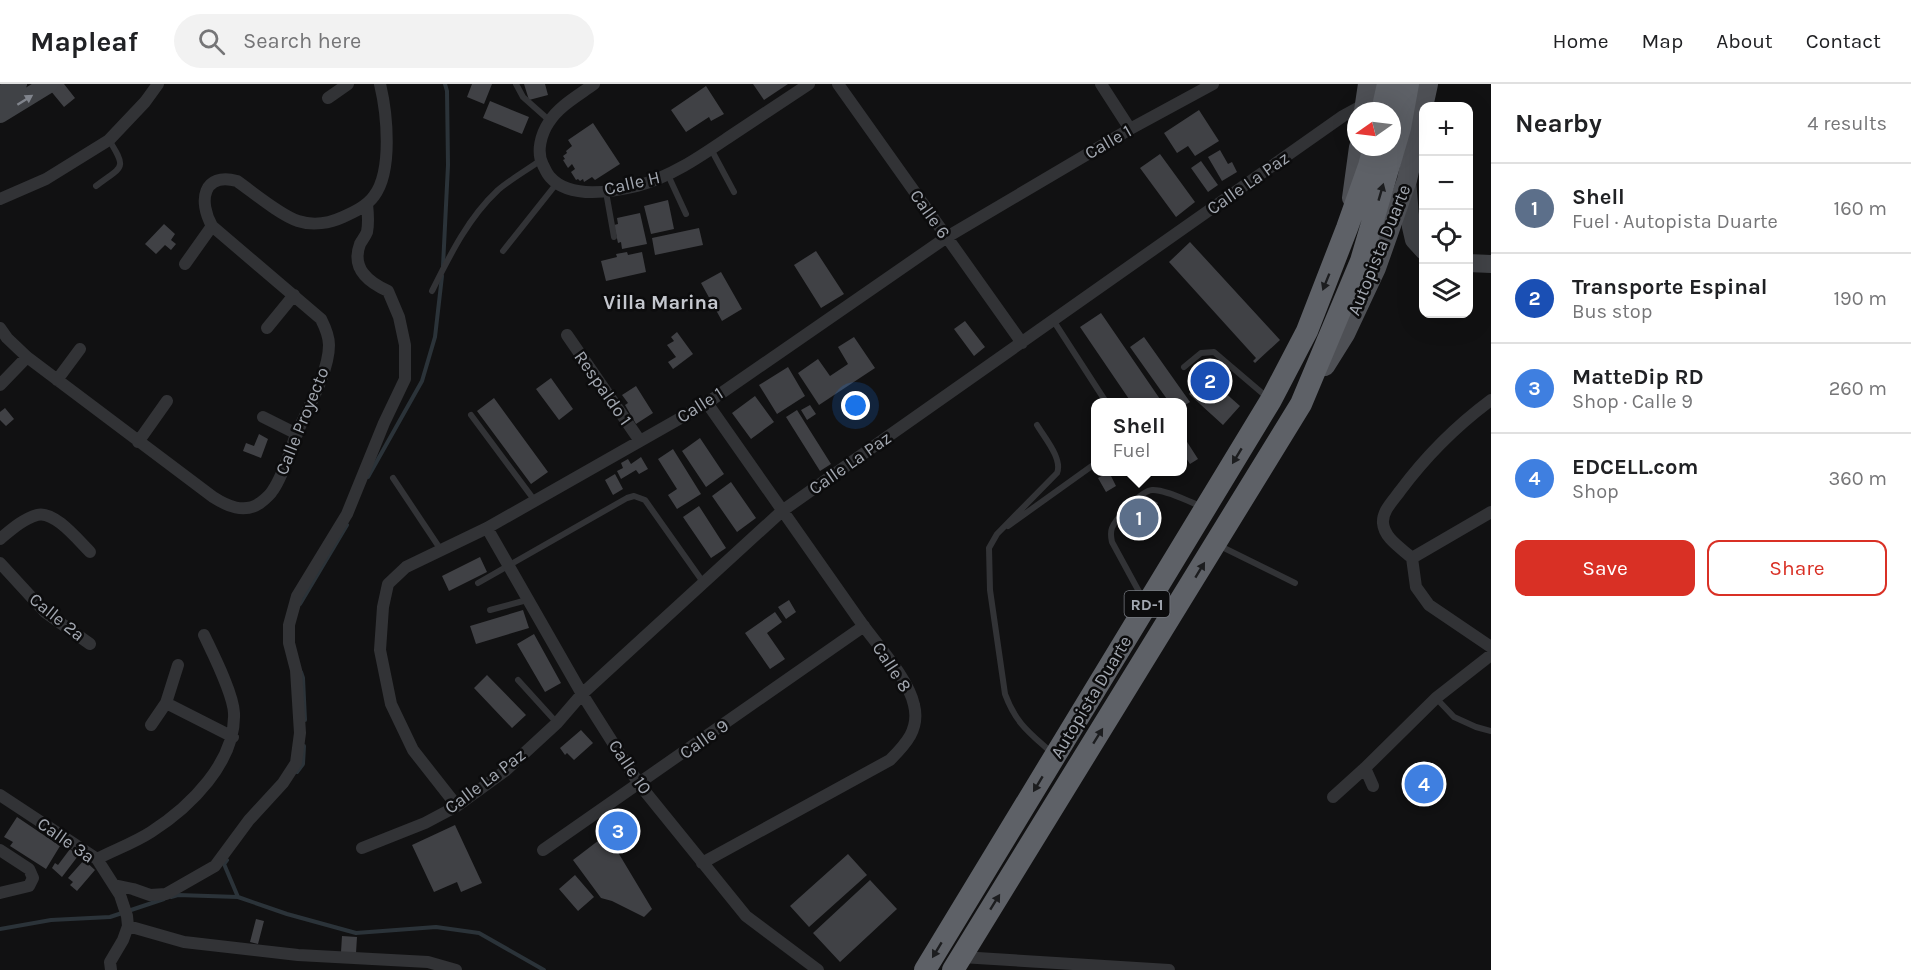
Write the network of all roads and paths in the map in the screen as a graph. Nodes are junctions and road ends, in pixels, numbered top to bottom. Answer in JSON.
{"nodes":[{"id":1,"x":18,"y":84,"type":"edge"},
{"id":2,"x":50,"y":84,"type":"edge"},
{"id":3,"x":158,"y":84,"type":"edge"},
{"id":4,"x":348,"y":84,"type":"edge"},
{"id":5,"x":380,"y":84,"type":"edge"},
{"id":6,"x":516,"y":84,"type":"edge"},
{"id":7,"x":594,"y":84,"type":"edge"},
{"id":8,"x":809,"y":84,"type":"edge"},
{"id":9,"x":838,"y":84,"type":"edge"},
{"id":10,"x":1101,"y":84,"type":"edge"},
{"id":11,"x":1213,"y":84,"type":"edge"},
{"id":12,"x":1368,"y":84,"type":"edge"},
{"id":13,"x":1388,"y":84,"type":"edge"},
{"id":14,"x":1407,"y":84,"type":"edge"},
{"id":15,"x":1428,"y":84,"type":"edge"},
{"id":16,"x":0,"y":95,"type":"edge"},
{"id":17,"x":328,"y":98,"type":"dead end"},
{"id":18,"x":1369,"y":102,"type":"edge"},
{"id":19,"x":1375,"y":102,"type":"edge"},
{"id":20,"x":0,"y":114,"type":"edge"},
{"id":21,"x":1347,"y":115,"type":"edge"},
{"id":22,"x":549,"y":121,"type":"junction"},
{"id":23,"x":1130,"y":129,"type":"junction"},
{"id":24,"x":109,"y":140,"type":"junction"},
{"id":25,"x":711,"y":149,"type":"junction"},
{"id":26,"x":1358,"y":156,"type":"edge"},
{"id":27,"x":1372,"y":156,"type":"edge"},
{"id":28,"x":540,"y":160,"type":"junction"},
{"id":29,"x":668,"y":175,"type":"junction"},
{"id":30,"x":1407,"y":180,"type":"junction"},
{"id":31,"x":558,"y":182,"type":"junction"},
{"id":32,"x":96,"y":186,"type":"dead end"},
{"id":33,"x":606,"y":192,"type":"junction"},
{"id":34,"x":734,"y":192,"type":"dead end"},
{"id":35,"x":0,"y":199,"type":"edge"},
{"id":36,"x":367,"y":204,"type":"junction"},
{"id":37,"x":686,"y":214,"type":"dead end"},
{"id":38,"x":212,"y":226,"type":"junction"},
{"id":39,"x":1347,"y":228,"type":"junction"},
{"id":40,"x":614,"y":237,"type":"dead end"},
{"id":41,"x":947,"y":237,"type":"junction"},
{"id":42,"x":1419,"y":246,"type":"edge"},
{"id":43,"x":504,"y":251,"type":"dead end"},
{"id":44,"x":1473,"y":263,"type":"edge"},
{"id":45,"x":185,"y":264,"type":"dead end"},
{"id":46,"x":1491,"y":264,"type":"edge"},
{"id":47,"x":432,"y":291,"type":"dead end"},
{"id":48,"x":294,"y":295,"type":"junction"},
{"id":49,"x":1053,"y":321,"type":"junction"},
{"id":50,"x":0,"y":328,"type":"edge"},
{"id":51,"x":267,"y":328,"type":"dead end"},
{"id":52,"x":567,"y":335,"type":"dead end"},
{"id":53,"x":1022,"y":343,"type":"junction"},
{"id":54,"x":80,"y":349,"type":"dead end"},
{"id":55,"x":27,"y":357,"type":"junction"},
{"id":56,"x":1184,"y":367,"type":"dead end"},
{"id":57,"x":57,"y":380,"type":"junction"},
{"id":58,"x":0,"y":385,"type":"edge"},
{"id":59,"x":1103,"y":398,"type":"edge"},
{"id":60,"x":1271,"y":400,"type":"junction"},
{"id":61,"x":1491,"y":400,"type":"edge"},
{"id":62,"x":167,"y":401,"type":"dead end"},
{"id":63,"x":708,"y":403,"type":"junction"},
{"id":64,"x":1301,"y":404,"type":"junction"},
{"id":65,"x":471,"y":415,"type":"dead end"},
{"id":66,"x":263,"y":417,"type":"dead end"},
{"id":67,"x":1037,"y":425,"type":"dead end"},
{"id":68,"x":297,"y":434,"type":"junction"},
{"id":69,"x":640,"y":441,"type":"junction"},
{"id":70,"x":138,"y":442,"type":"junction"},
{"id":71,"x":1091,"y":466,"type":"edge"},
{"id":72,"x":393,"y":478,"type":"dead end"},
{"id":73,"x":535,"y":501,"type":"junction"},
{"id":74,"x":1206,"y":508,"type":"junction"},
{"id":75,"x":782,"y":511,"type":"junction"},
{"id":76,"x":1491,"y":512,"type":"edge"},
{"id":77,"x":487,"y":528,"type":"junction"},
{"id":78,"x":997,"y":534,"type":"junction"},
{"id":79,"x":0,"y":539,"type":"edge"},
{"id":80,"x":1216,"y":543,"type":"junction"},
{"id":81,"x":441,"y":551,"type":"junction"},
{"id":82,"x":90,"y":552,"type":"dead end"},
{"id":83,"x":1412,"y":558,"type":"junction"},
{"id":84,"x":0,"y":563,"type":"edge"},
{"id":85,"x":508,"y":566,"type":"junction"},
{"id":86,"x":703,"y":582,"type":"junction"},
{"id":87,"x":478,"y":583,"type":"dead end"},
{"id":88,"x":1295,"y":583,"type":"dead end"},
{"id":89,"x":528,"y":599,"type":"junction"},
{"id":90,"x":1147,"y":604,"type":"junction"},
{"id":91,"x":490,"y":610,"type":"dead end"},
{"id":92,"x":864,"y":626,"type":"junction"},
{"id":93,"x":204,"y":635,"type":"dead end"},
{"id":94,"x":90,"y":644,"type":"dead end"},
{"id":95,"x":1491,"y":647,"type":"edge"},
{"id":96,"x":1491,"y":655,"type":"edge"},
{"id":97,"x":178,"y":665,"type":"dead end"},
{"id":98,"x":518,"y":680,"type":"dead end"},
{"id":99,"x":582,"y":693,"type":"junction"},
{"id":100,"x":1436,"y":698,"type":"junction"},
{"id":101,"x":166,"y":703,"type":"junction"},
{"id":102,"x":557,"y":723,"type":"junction"},
{"id":103,"x":151,"y":725,"type":"dead end"},
{"id":104,"x":1491,"y":731,"type":"edge"},
{"id":105,"x":233,"y":737,"type":"junction"},
{"id":106,"x":1055,"y":756,"type":"junction"},
{"id":107,"x":1365,"y":768,"type":"junction"},
{"id":108,"x":639,"y":784,"type":"junction"},
{"id":109,"x":1373,"y":786,"type":"dead end"},
{"id":110,"x":0,"y":795,"type":"edge"},
{"id":111,"x":1333,"y":796,"type":"dead end"},
{"id":112,"x":457,"y":806,"type":"junction"},
{"id":113,"x":362,"y":848,"type":"dead end"},
{"id":114,"x":0,"y":850,"type":"edge"},
{"id":115,"x":543,"y":850,"type":"dead end"},
{"id":116,"x":97,"y":859,"type":"junction"},
{"id":117,"x":702,"y":863,"type":"junction"},
{"id":118,"x":117,"y":890,"type":"junction"},
{"id":119,"x":0,"y":893,"type":"edge"},
{"id":120,"x":127,"y":921,"type":"junction"},
{"id":121,"x":957,"y":964,"type":"edge"},
{"id":122,"x":111,"y":970,"type":"edge"},
{"id":123,"x":456,"y":970,"type":"edge"},
{"id":124,"x":818,"y":970,"type":"edge"},
{"id":125,"x":925,"y":970,"type":"edge"},
{"id":126,"x":1169,"y":970,"type":"edge"}],
"edges":[{"from":1,"to":16,"type":"main road"},
{"from":20,"to":2,"type":"main road","one_way":true},
{"from":3,"to":24,"type":"street"},
{"from":4,"to":17,"type":"street"},
{"from":5,"to":36,"type":"street"},
{"from":6,"to":22,"type":"lane"},
{"from":7,"to":22,"type":"street"},
{"from":8,"to":25,"type":"street","name":"Calle H"},
{"from":9,"to":41,"type":"street","name":"Calle 6"},
{"from":10,"to":23,"type":"street"},
{"from":11,"to":23,"type":"street","name":"Calle 1"},
{"from":12,"to":18,"type":"main road"},
{"from":13,"to":19,"type":"highway"},
{"from":64,"to":14,"type":"highway","name":"Autopista Duarte","number":"RD-1","one_way":true},
{"from":15,"to":30,"type":"main road","name":"Autopista Duarte"},
{"from":21,"to":49,"type":"street","name":"Calle La Paz"},
{"from":22,"to":28,"type":"street"},
{"from":23,"to":41,"type":"street","name":"Calle 1"},
{"from":24,"to":32,"type":"lane"},
{"from":24,"to":35,"type":"street"},
{"from":25,"to":29,"type":"street","name":"Calle H"},
{"from":25,"to":34,"type":"lane"},
{"from":26,"to":39,"type":"main road","name":"Autopista Duarte"},
{"from":27,"to":39,"type":"highway","name":"Autopista Duarte","number":"RD-1"},
{"from":28,"to":31,"type":"street"},
{"from":28,"to":47,"type":"lane"},
{"from":29,"to":33,"type":"street","name":"Calle H"},
{"from":29,"to":37,"type":"lane"},
{"from":30,"to":42,"type":"main road"},
{"from":30,"to":64,"type":"main road","name":"Autopista Duarte"},
{"from":31,"to":33,"type":"street","name":"Calle H"},
{"from":31,"to":43,"type":"lane"},
{"from":33,"to":40,"type":"lane"},
{"from":36,"to":38,"type":"street"},
{"from":36,"to":118,"type":"street"},
{"from":38,"to":45,"type":"street"},
{"from":38,"to":48,"type":"street","name":"Calle Proyecto"},
{"from":39,"to":60,"type":"highway","name":"Autopista Duarte","number":"RD-1","one_way":true},
{"from":41,"to":53,"type":"street","name":"Calle 6"},
{"from":41,"to":63,"type":"street","name":"Calle 1"},
{"from":44,"to":46,"type":"main road"},
{"from":48,"to":51,"type":"street"},
{"from":48,"to":68,"type":"street","name":"Calle Proyecto"},
{"from":49,"to":53,"type":"street","name":"Calle La Paz"},
{"from":49,"to":59,"type":"lane"},
{"from":50,"to":55,"type":"street","name":"Calle Proyecto"},
{"from":52,"to":69,"type":"street","name":"Respaldo 1"},
{"from":53,"to":75,"type":"street","name":"Calle La Paz"},
{"from":54,"to":57,"type":"street"},
{"from":55,"to":57,"type":"street","name":"Calle Proyecto"},
{"from":55,"to":58,"type":"street"},
{"from":56,"to":60,"type":"lane"},
{"from":57,"to":70,"type":"street","name":"Calle Proyecto"},
{"from":60,"to":74,"type":"highway","name":"Autopista Duarte","number":"RD-1","one_way":true},
{"from":61,"to":83,"type":"street"},
{"from":62,"to":70,"type":"street"},
{"from":63,"to":69,"type":"street","name":"Calle 1"},
{"from":63,"to":75,"type":"street","name":"Calle 8"},
{"from":64,"to":80,"type":"highway","name":"Autopista Duarte","number":"RD-1"},
{"from":65,"to":73,"type":"lane"},
{"from":66,"to":68,"type":"street"},
{"from":67,"to":78,"type":"lane"},
{"from":68,"to":70,"type":"street","name":"Calle Proyecto"},
{"from":69,"to":73,"type":"street","name":"Calle 1"},
{"from":71,"to":78,"type":"lane"},
{"from":72,"to":81,"type":"lane"},
{"from":73,"to":77,"type":"street","name":"Calle 1"},
{"from":74,"to":90,"type":"highway","name":"Autopista Duarte","number":"RD-1"},
{"from":74,"to":90,"type":"lane"},
{"from":75,"to":86,"type":"street","name":"Calle La Paz"},
{"from":75,"to":92,"type":"street","name":"Calle 8"},
{"from":76,"to":83,"type":"street"},
{"from":77,"to":81,"type":"street","name":"Calle 1"},
{"from":77,"to":85,"type":"street","name":"Calle 10"},
{"from":78,"to":106,"type":"lane"},
{"from":79,"to":82,"type":"street"},
{"from":80,"to":88,"type":"lane"},
{"from":121,"to":80,"type":"highway","name":"Autopista Duarte","number":"RD-1","one_way":true},
{"from":81,"to":112,"type":"street","name":"Calle 1"},
{"from":83,"to":95,"type":"street"},
{"from":84,"to":94,"type":"street","name":"Calle 2a"},
{"from":85,"to":86,"type":"lane"},
{"from":85,"to":87,"type":"lane"},
{"from":85,"to":89,"type":"street","name":"Calle 10"},
{"from":86,"to":99,"type":"street","name":"Calle La Paz"},
{"from":89,"to":91,"type":"lane"},
{"from":89,"to":99,"type":"street","name":"Calle 10"},
{"from":90,"to":106,"type":"highway","name":"Autopista Duarte","number":"RD-1"},
{"from":92,"to":108,"type":"street","name":"Calle 9"},
{"from":92,"to":117,"type":"street","name":"Calle 8"},
{"from":93,"to":105,"type":"street"},
{"from":96,"to":100,"type":"street"},
{"from":97,"to":101,"type":"street"},
{"from":98,"to":102,"type":"lane"},
{"from":99,"to":102,"type":"street","name":"Calle La Paz"},
{"from":99,"to":108,"type":"street","name":"Calle 10"},
{"from":100,"to":104,"type":"lane"},
{"from":100,"to":107,"type":"street"},
{"from":101,"to":103,"type":"street"},
{"from":101,"to":105,"type":"street"},
{"from":102,"to":112,"type":"street","name":"Calle La Paz"},
{"from":105,"to":116,"type":"street"},
{"from":106,"to":125,"type":"highway","name":"Autopista Duarte","number":"RD-1","one_way":true},
{"from":107,"to":109,"type":"street"},
{"from":107,"to":111,"type":"street"},
{"from":108,"to":115,"type":"street","name":"Calle 9"},
{"from":108,"to":117,"type":"street","name":"Calle 10"},
{"from":110,"to":116,"type":"street","name":"Calle 3a"},
{"from":112,"to":113,"type":"street","name":"Calle La Paz"},
{"from":114,"to":119,"type":"street"},
{"from":116,"to":118,"type":"street","name":"Calle 3a"},
{"from":117,"to":124,"type":"street","name":"Calle 10"},
{"from":118,"to":120,"type":"street","name":"Calle 3a"},
{"from":120,"to":122,"type":"street"},
{"from":120,"to":123,"type":"street"},
{"from":121,"to":126,"type":"street"}]}
